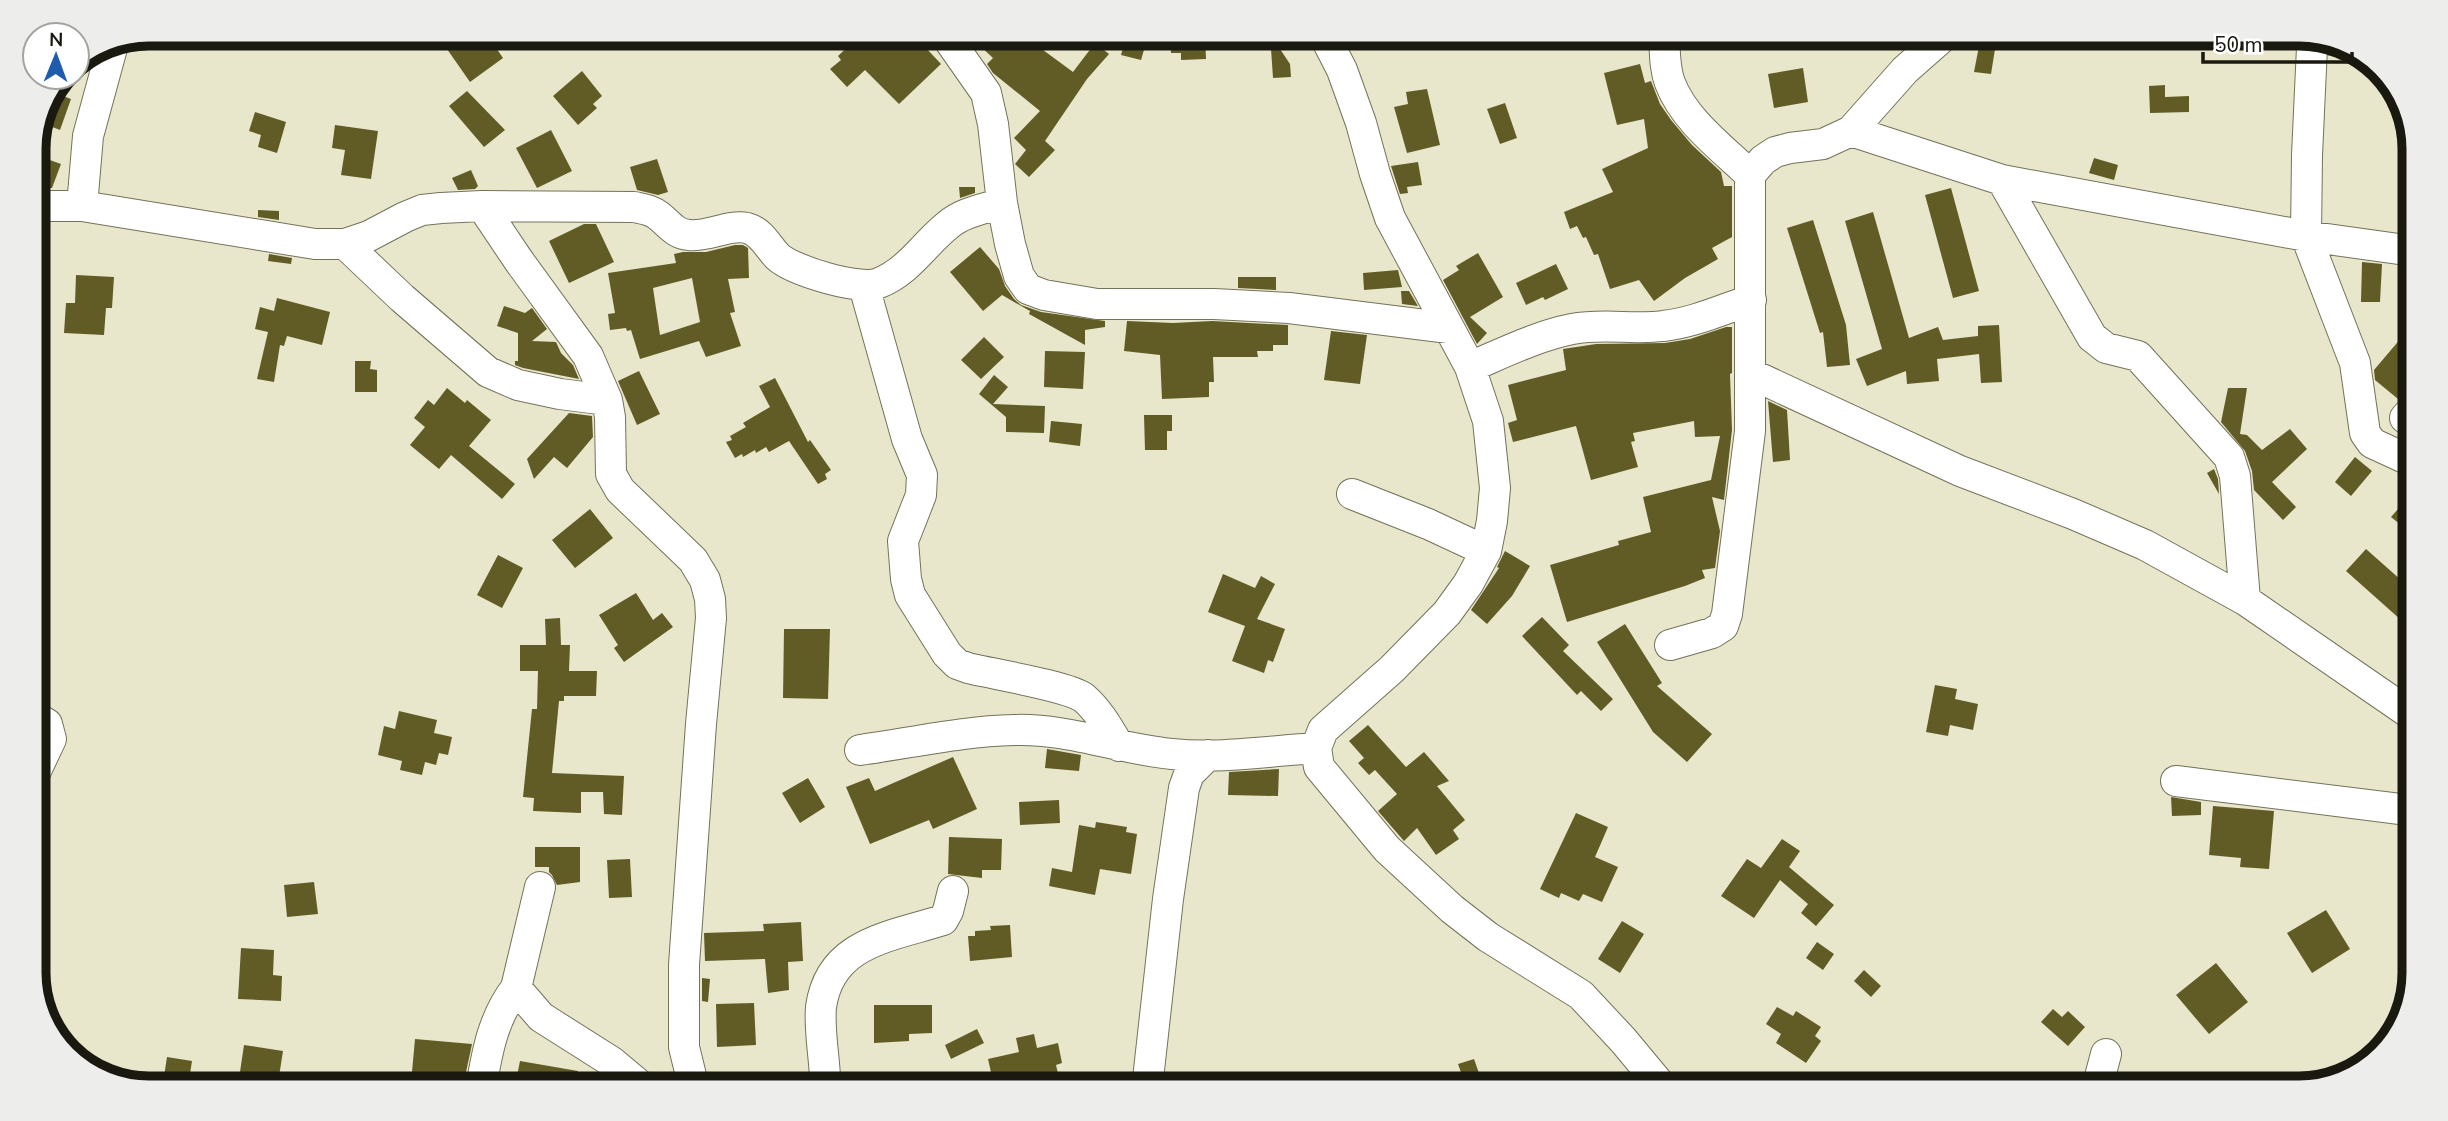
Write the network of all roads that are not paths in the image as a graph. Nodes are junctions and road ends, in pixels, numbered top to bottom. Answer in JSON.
{"nodes":[{"id":1,"x":953,"y":46,"type":"edge"},
{"id":2,"x":1330,"y":46,"type":"edge"},
{"id":3,"x":1664,"y":46,"type":"edge"},
{"id":4,"x":1932,"y":46,"type":"edge"},
{"id":5,"x":2312,"y":47,"type":"edge"},
{"id":6,"x":111,"y":53,"type":"edge"},
{"id":7,"x":1851,"y":131,"type":"junction"},
{"id":8,"x":1750,"y":175,"type":"junction"},
{"id":9,"x":2002,"y":180,"type":"junction"},
{"id":10,"x":1002,"y":203,"type":"junction"},
{"id":11,"x":46,"y":206,"type":"edge"},
{"id":12,"x":82,"y":206,"type":"junction"},
{"id":13,"x":482,"y":206,"type":"junction"},
{"id":14,"x":2306,"y":236,"type":"junction"},
{"id":15,"x":345,"y":244,"type":"junction"},
{"id":16,"x":2402,"y":249,"type":"edge"},
{"id":17,"x":864,"y":286,"type":"junction"},
{"id":18,"x":1751,"y":300,"type":"junction"},
{"id":19,"x":1449,"y":328,"type":"junction"},
{"id":20,"x":1471,"y":367,"type":"junction"},
{"id":21,"x":1751,"y":374,"type":"junction"},
{"id":22,"x":607,"y":400,"type":"junction"},
{"id":23,"x":2402,"y":457,"type":"edge"},
{"id":24,"x":1352,"y":494,"type":"dead end"},
{"id":25,"x":1486,"y":551,"type":"junction"},
{"id":26,"x":2245,"y":600,"type":"junction"},
{"id":27,"x":1670,"y":645,"type":"dead end"},
{"id":28,"x":2402,"y":708,"type":"edge"},
{"id":29,"x":46,"y":723,"type":"edge"},
{"id":30,"x":1119,"y":746,"type":"junction"},
{"id":31,"x":1316,"y":748,"type":"junction"},
{"id":32,"x":46,"y":750,"type":"edge"},
{"id":33,"x":860,"y":750,"type":"dead end"},
{"id":34,"x":1208,"y":755,"type":"junction"},
{"id":35,"x":2176,"y":780,"type":"dead end"},
{"id":36,"x":2402,"y":809,"type":"edge"},
{"id":37,"x":540,"y":887,"type":"dead end"},
{"id":38,"x":953,"y":891,"type":"dead end"},
{"id":39,"x":516,"y":988,"type":"junction"},
{"id":40,"x":2106,"y":1054,"type":"dead end"},
{"id":41,"x":483,"y":1076,"type":"edge"},
{"id":42,"x":629,"y":1076,"type":"edge"},
{"id":43,"x":691,"y":1076,"type":"edge"},
{"id":44,"x":825,"y":1076,"type":"edge"},
{"id":45,"x":1148,"y":1076,"type":"edge"},
{"id":46,"x":1653,"y":1076,"type":"edge"},
{"id":47,"x":2100,"y":1076,"type":"edge"}],
"edges":[{"from":1,"to":10,"type":"street"},
{"from":2,"to":19,"type":"street"},
{"from":3,"to":8,"type":"street"},
{"from":4,"to":7,"type":"street"},
{"from":5,"to":14,"type":"street"},
{"from":6,"to":12,"type":"street"},
{"from":7,"to":8,"type":"street"},
{"from":7,"to":9,"type":"street"},
{"from":8,"to":18,"type":"street"},
{"from":9,"to":14,"type":"street"},
{"from":9,"to":26,"type":"street"},
{"from":10,"to":17,"type":"street"},
{"from":10,"to":19,"type":"street"},
{"from":11,"to":12,"type":"street"},
{"from":12,"to":15,"type":"street"},
{"from":13,"to":15,"type":"street"},
{"from":13,"to":17,"type":"street"},
{"from":13,"to":22,"type":"street"},
{"from":14,"to":16,"type":"street"},
{"from":14,"to":23,"type":"street"},
{"from":15,"to":22,"type":"street"},
{"from":17,"to":30,"type":"street"},
{"from":18,"to":20,"type":"street"},
{"from":18,"to":21,"type":"street"},
{"from":19,"to":20,"type":"street"},
{"from":20,"to":25,"type":"street"},
{"from":21,"to":26,"type":"street"},
{"from":21,"to":27,"type":"street"},
{"from":22,"to":43,"type":"street"},
{"from":24,"to":25,"type":"street"},
{"from":25,"to":31,"type":"street"},
{"from":26,"to":28,"type":"street"},
{"from":29,"to":32,"type":"street"},
{"from":30,"to":33,"type":"street"},
{"from":30,"to":34,"type":"street"},
{"from":31,"to":34,"type":"street"},
{"from":31,"to":46,"type":"street"},
{"from":34,"to":45,"type":"street"},
{"from":35,"to":36,"type":"street"},
{"from":37,"to":39,"type":"street"},
{"from":38,"to":44,"type":"street"},
{"from":39,"to":41,"type":"street"},
{"from":39,"to":42,"type":"street"},
{"from":40,"to":47,"type":"street"}]}
